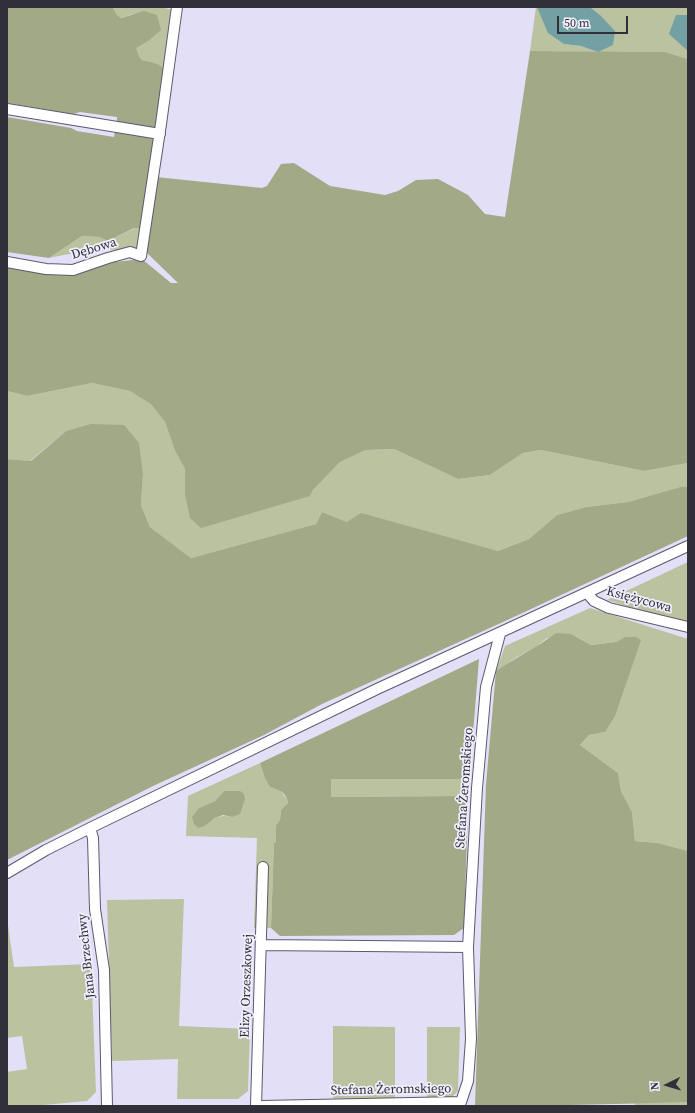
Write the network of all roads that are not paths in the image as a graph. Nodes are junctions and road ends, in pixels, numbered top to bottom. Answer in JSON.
{"nodes":[{"id":1,"x":177,"y":7,"type":"edge"},
{"id":2,"x":7,"y":109,"type":"edge"},
{"id":3,"x":160,"y":134,"type":"junction"},
{"id":4,"x":7,"y":262,"type":"edge"},
{"id":5,"x":688,"y":546,"type":"edge"},
{"id":6,"x":587,"y":593,"type":"junction"},
{"id":7,"x":688,"y":627,"type":"edge"},
{"id":8,"x":500,"y":634,"type":"junction"},
{"id":9,"x":90,"y":828,"type":"junction"},
{"id":10,"x":263,"y":867,"type":"dead end"},
{"id":11,"x":7,"y":873,"type":"edge"},
{"id":12,"x":261,"y":945,"type":"junction"},
{"id":13,"x":468,"y":947,"type":"junction"},
{"id":14,"x":342,"y":1105,"type":"edge"},
{"id":15,"x":107,"y":1106,"type":"edge"},
{"id":16,"x":256,"y":1106,"type":"edge"},
{"id":17,"x":262,"y":1106,"type":"edge"}],
"edges":[{"from":1,"to":3,"type":"street"},
{"from":2,"to":3,"type":"street"},
{"from":3,"to":4,"type":"street","name":"Dębowa"},
{"from":5,"to":6,"type":"street"},
{"from":6,"to":7,"type":"street","name":"Księżycowa"},
{"from":6,"to":8,"type":"street"},
{"from":8,"to":9,"type":"street"},
{"from":8,"to":13,"type":"street","name":"Stefana Żeromskiego"},
{"from":9,"to":11,"type":"street"},
{"from":9,"to":15,"type":"street","name":"Jana Brzechwy"},
{"from":10,"to":12,"type":"street","name":"Elizy Orzeszkowej"},
{"from":12,"to":13,"type":"street"},
{"from":12,"to":16,"type":"street","name":"Elizy Orzeszkowej"},
{"from":13,"to":14,"type":"street","name":"Stefana Żeromskiego"},
{"from":14,"to":17,"type":"street","name":"Stefana Żeromskiego"}]}
